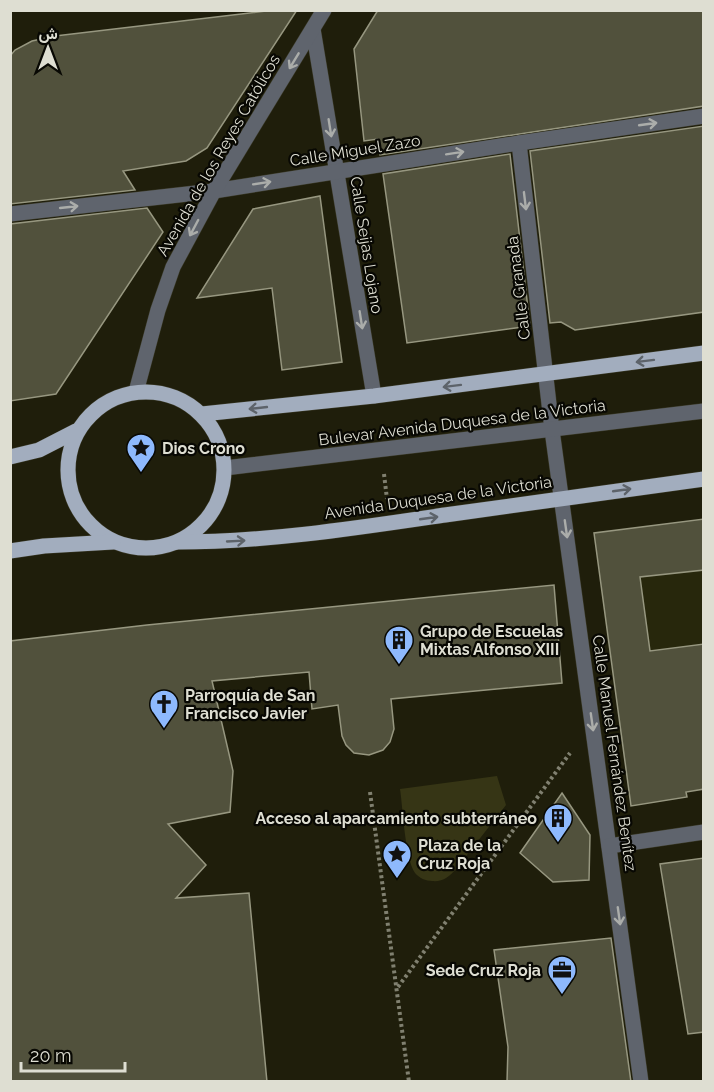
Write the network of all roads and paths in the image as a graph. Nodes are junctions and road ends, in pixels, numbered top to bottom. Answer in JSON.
{"nodes":[{"id":1,"x":324,"y":10,"type":"edge"},
{"id":2,"x":313,"y":29,"type":"junction"},
{"id":3,"x":704,"y":116,"type":"edge"},
{"id":4,"x":519,"y":142,"type":"junction"},
{"id":5,"x":337,"y":171,"type":"junction"},
{"id":6,"x":214,"y":191,"type":"junction"},
{"id":7,"x":10,"y":214,"type":"edge"},
{"id":8,"x":704,"y":353,"type":"edge"},
{"id":9,"x":546,"y":374,"type":"junction"},
{"id":10,"x":136,"y":392,"type":"junction"},
{"id":11,"x":374,"y":396,"type":"junction"},
{"id":12,"x":704,"y":411,"type":"edge"},
{"id":13,"x":202,"y":414,"type":"junction"},
{"id":14,"x":552,"y":430,"type":"junction"},
{"id":15,"x":76,"y":431,"type":"junction"},
{"id":16,"x":10,"y":457,"type":"edge"},
{"id":17,"x":225,"y":468,"type":"junction"},
{"id":18,"x":704,"y":479,"type":"edge"},
{"id":19,"x":562,"y":498,"type":"junction"},
{"id":20,"x":112,"y":542,"type":"junction"},
{"id":21,"x":177,"y":542,"type":"junction"},
{"id":22,"x":10,"y":551,"type":"edge"},
{"id":23,"x":593,"y":723,"type":"junction"},
{"id":24,"x":370,"y":792,"type":"dead end"},
{"id":25,"x":704,"y":832,"type":"edge"},
{"id":26,"x":609,"y":846,"type":"junction"},
{"id":27,"x":398,"y":987,"type":"junction"},
{"id":28,"x":409,"y":1082,"type":"edge"},
{"id":29,"x":641,"y":1082,"type":"edge"}],
"edges":[{"from":1,"to":2,"type":"street","name":"Avenida de los Reyes Católicos"},
{"from":2,"to":5,"type":"street","name":"Calle Seijas Lojano","one_way":true},
{"from":2,"to":6,"type":"street","name":"Avenida de los Reyes Católicos","one_way":true},
{"from":4,"to":3,"type":"street","name":"Calle Miguel Zazo","one_way":true},
{"from":5,"to":4,"type":"street","name":"Calle Miguel Zazo","one_way":true},
{"from":4,"to":9,"type":"street","name":"Calle Granada","one_way":true},
{"from":6,"to":5,"type":"street","name":"Calle Miguel Zazo","one_way":true},
{"from":5,"to":11,"type":"street","name":"Calle Seijas Lojano","one_way":true},
{"from":7,"to":6,"type":"street","name":"Calle Miguel Zazo","one_way":true},
{"from":6,"to":10,"type":"street","name":"Avenida de los Reyes Católicos","one_way":true},
{"from":8,"to":9,"type":"main road","one_way":true},
{"from":9,"to":11,"type":"main road","one_way":true},
{"from":9,"to":14,"type":"street","name":"Calle Granada"},
{"from":10,"to":13,"type":"main road"},
{"from":10,"to":15,"type":"main road"},
{"from":11,"to":13,"type":"main road","one_way":true},
{"from":12,"to":14,"type":"street","name":"Bulevar Avenida Duquesa de la Victoria"},
{"from":13,"to":17,"type":"main road"},
{"from":14,"to":17,"type":"street","name":"Bulevar Avenida Duquesa de la Victoria"},
{"from":14,"to":19,"type":"street","name":"Calle Manuel Fernández Benítez"},
{"from":15,"to":16,"type":"main road"},
{"from":15,"to":20,"type":"main road"},
{"from":17,"to":21,"type":"main road"},
{"from":19,"to":18,"type":"main road","name":"Avenida Duquesa de la Victoria","one_way":true},
{"from":21,"to":19,"type":"main road","name":"Avenida Duquesa de la Victoria","one_way":true},
{"from":19,"to":23,"type":"street","name":"Calle Manuel Fernández Benítez","one_way":true},
{"from":20,"to":21,"type":"main road"},
{"from":20,"to":22,"type":"main road"},
{"from":23,"to":26,"type":"street","name":"Calle Manuel Fernández Benítez"},
{"from":23,"to":27,"type":"path"},
{"from":24,"to":27,"type":"path"},
{"from":25,"to":26,"type":"street"},
{"from":26,"to":29,"type":"street","name":"Calle Manuel Fernández Benítez","one_way":true},
{"from":27,"to":28,"type":"path"}]}
